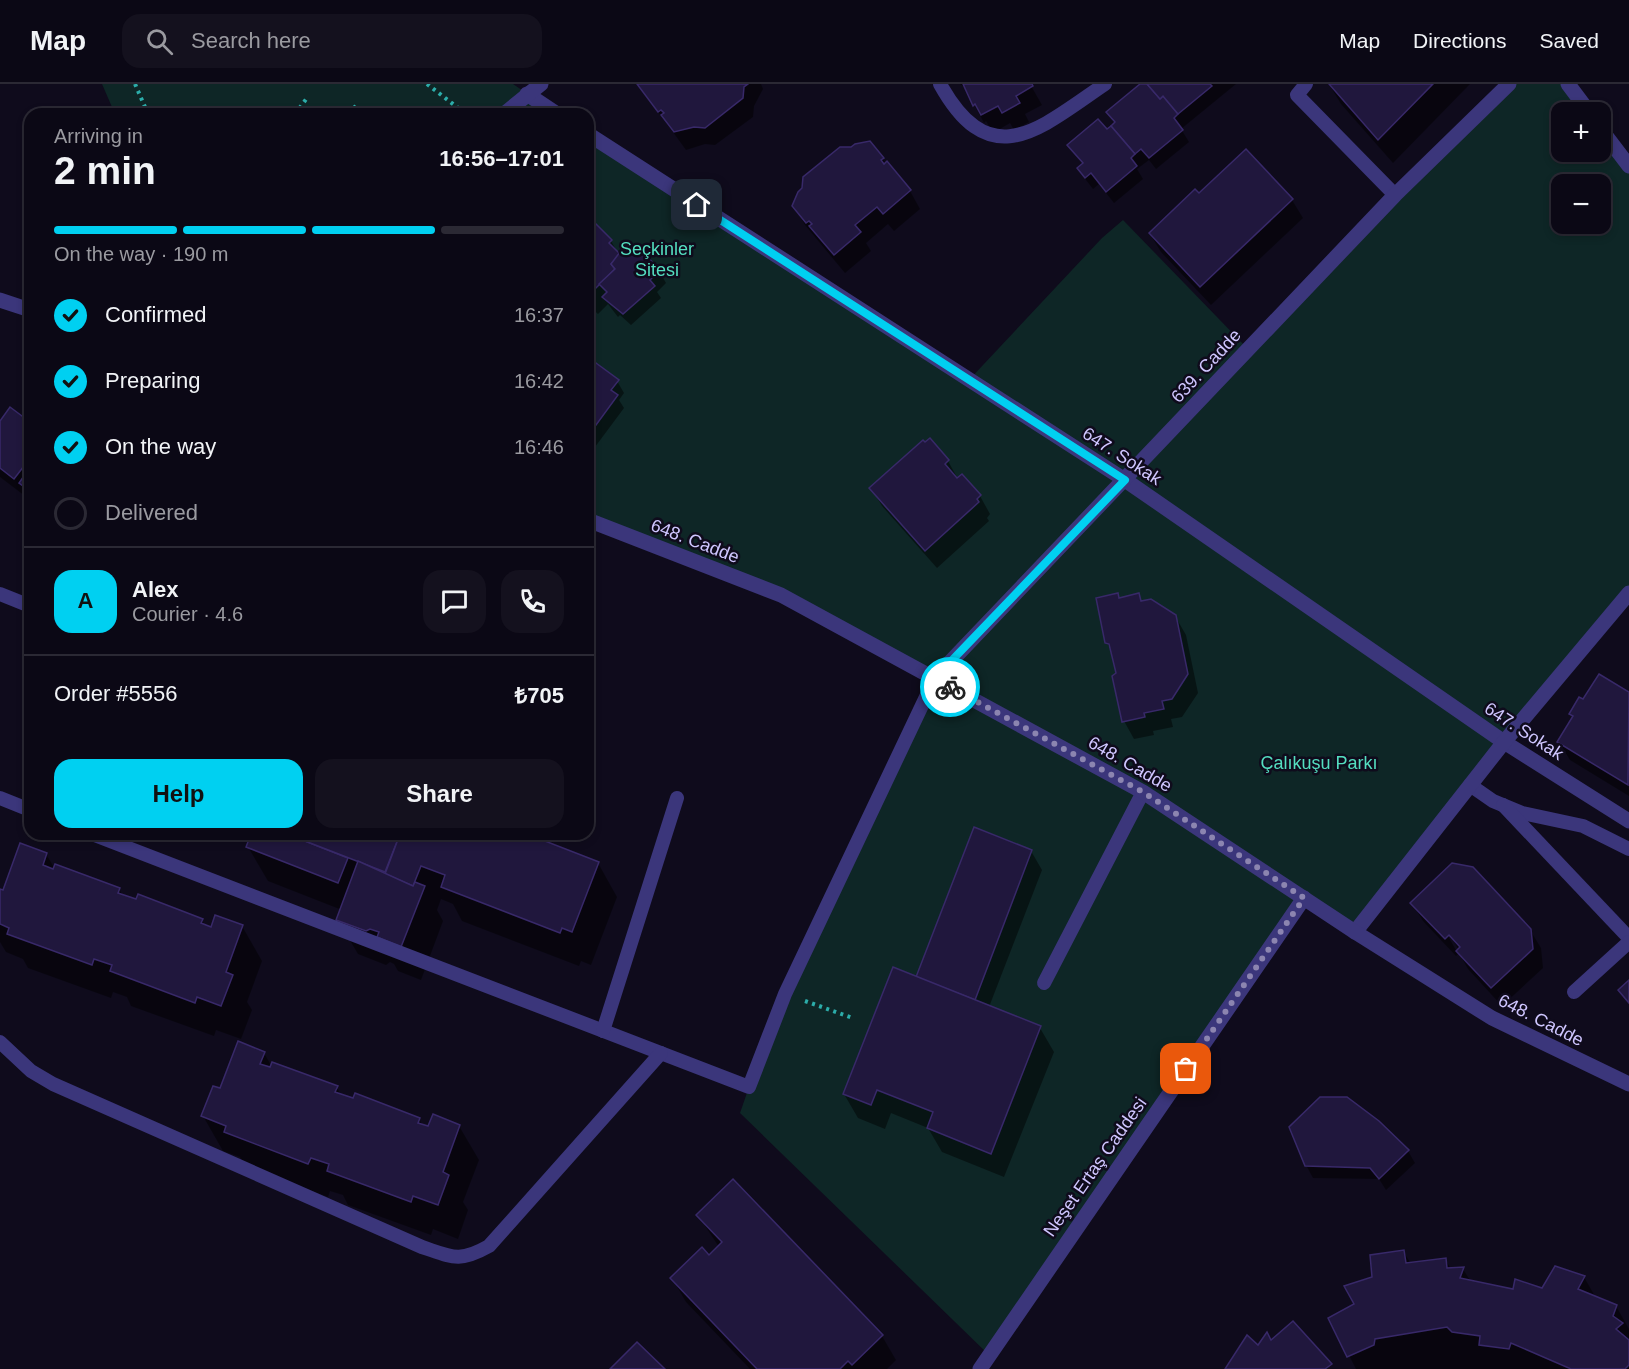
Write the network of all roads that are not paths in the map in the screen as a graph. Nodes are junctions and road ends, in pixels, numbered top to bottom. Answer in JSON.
{"nodes":[{"id":1,"x":541,"y":84,"type":"edge"},
{"id":2,"x":940,"y":84,"type":"edge"},
{"id":3,"x":1105,"y":84,"type":"edge"},
{"id":4,"x":1306,"y":84,"type":"edge"},
{"id":5,"x":1509,"y":84,"type":"edge"},
{"id":6,"x":1568,"y":84,"type":"edge"},
{"id":7,"x":527,"y":94,"type":"junction"},
{"id":8,"x":1582,"y":102,"type":"edge"},
{"id":9,"x":511,"y":108,"type":"edge"},
{"id":10,"x":548,"y":108,"type":"edge"},
{"id":11,"x":594,"y":138,"type":"edge"},
{"id":12,"x":1611,"y":142,"type":"edge"},
{"id":13,"x":1629,"y":166,"type":"edge"},
{"id":14,"x":1395,"y":195,"type":"junction"},
{"id":15,"x":0,"y":300,"type":"edge"},
{"id":16,"x":24,"y":308,"type":"edge"},
{"id":17,"x":1125,"y":480,"type":"junction"},
{"id":18,"x":594,"y":522,"type":"edge"},
{"id":19,"x":1629,"y":593,"type":"edge"},
{"id":20,"x":0,"y":594,"type":"edge"},
{"id":21,"x":24,"y":604,"type":"edge"},
{"id":22,"x":935,"y":678,"type":"junction"},
{"id":23,"x":1504,"y":742,"type":"junction"},
{"id":24,"x":1470,"y":785,"type":"junction"},
{"id":25,"x":1143,"y":792,"type":"junction"},
{"id":26,"x":0,"y":798,"type":"edge"},
{"id":27,"x":677,"y":798,"type":"dead end"},
{"id":28,"x":1503,"y":805,"type":"junction"},
{"id":29,"x":24,"y":808,"type":"edge"},
{"id":30,"x":1629,"y":821,"type":"edge"},
{"id":31,"x":108,"y":840,"type":"edge"},
{"id":32,"x":1629,"y":849,"type":"edge"},
{"id":33,"x":1304,"y":898,"type":"junction"},
{"id":34,"x":1355,"y":932,"type":"junction"},
{"id":35,"x":1629,"y":940,"type":"edge"},
{"id":36,"x":1044,"y":983,"type":"dead end"},
{"id":37,"x":1574,"y":992,"type":"dead end"},
{"id":38,"x":603,"y":1031,"type":"junction"},
{"id":39,"x":0,"y":1042,"type":"edge"},
{"id":40,"x":661,"y":1053,"type":"junction"},
{"id":41,"x":1629,"y":1084,"type":"edge"},
{"id":42,"x":980,"y":1369,"type":"edge"}],
"edges":[{"from":1,"to":7,"type":"street"},
{"from":2,"to":3,"type":"lane"},
{"from":4,"to":14,"type":"lane"},
{"from":5,"to":14,"type":"street","name":"639. Cadde"},
{"from":6,"to":8,"type":"street"},
{"from":7,"to":9,"type":"street"},
{"from":7,"to":10,"type":"street"},
{"from":11,"to":17,"type":"street","name":"647. Sokak"},
{"from":12,"to":13,"type":"street"},
{"from":14,"to":17,"type":"street","name":"639. Cadde"},
{"from":15,"to":16,"type":"street"},
{"from":17,"to":22,"type":"street","name":"639. Cadde"},
{"from":17,"to":23,"type":"street","name":"647. Sokak"},
{"from":18,"to":22,"type":"street","name":"648. Cadde"},
{"from":19,"to":23,"type":"street"},
{"from":20,"to":21,"type":"lane"},
{"from":22,"to":25,"type":"street","name":"648. Cadde"},
{"from":22,"to":40,"type":"lane"},
{"from":23,"to":24,"type":"street"},
{"from":23,"to":30,"type":"street","name":"647. Sokak"},
{"from":24,"to":28,"type":"lane"},
{"from":24,"to":34,"type":"street"},
{"from":25,"to":33,"type":"street","name":"648. Cadde"},
{"from":25,"to":36,"type":"lane"},
{"from":26,"to":29,"type":"lane"},
{"from":27,"to":38,"type":"lane"},
{"from":28,"to":32,"type":"lane"},
{"from":28,"to":35,"type":"lane"},
{"from":31,"to":38,"type":"lane"},
{"from":33,"to":34,"type":"street","name":"648. Cadde"},
{"from":33,"to":42,"type":"street","name":"Neşet Ertaş Caddesi"},
{"from":34,"to":41,"type":"street","name":"648. Cadde"},
{"from":35,"to":37,"type":"lane"},
{"from":38,"to":40,"type":"lane"},
{"from":39,"to":40,"type":"lane"}]}
